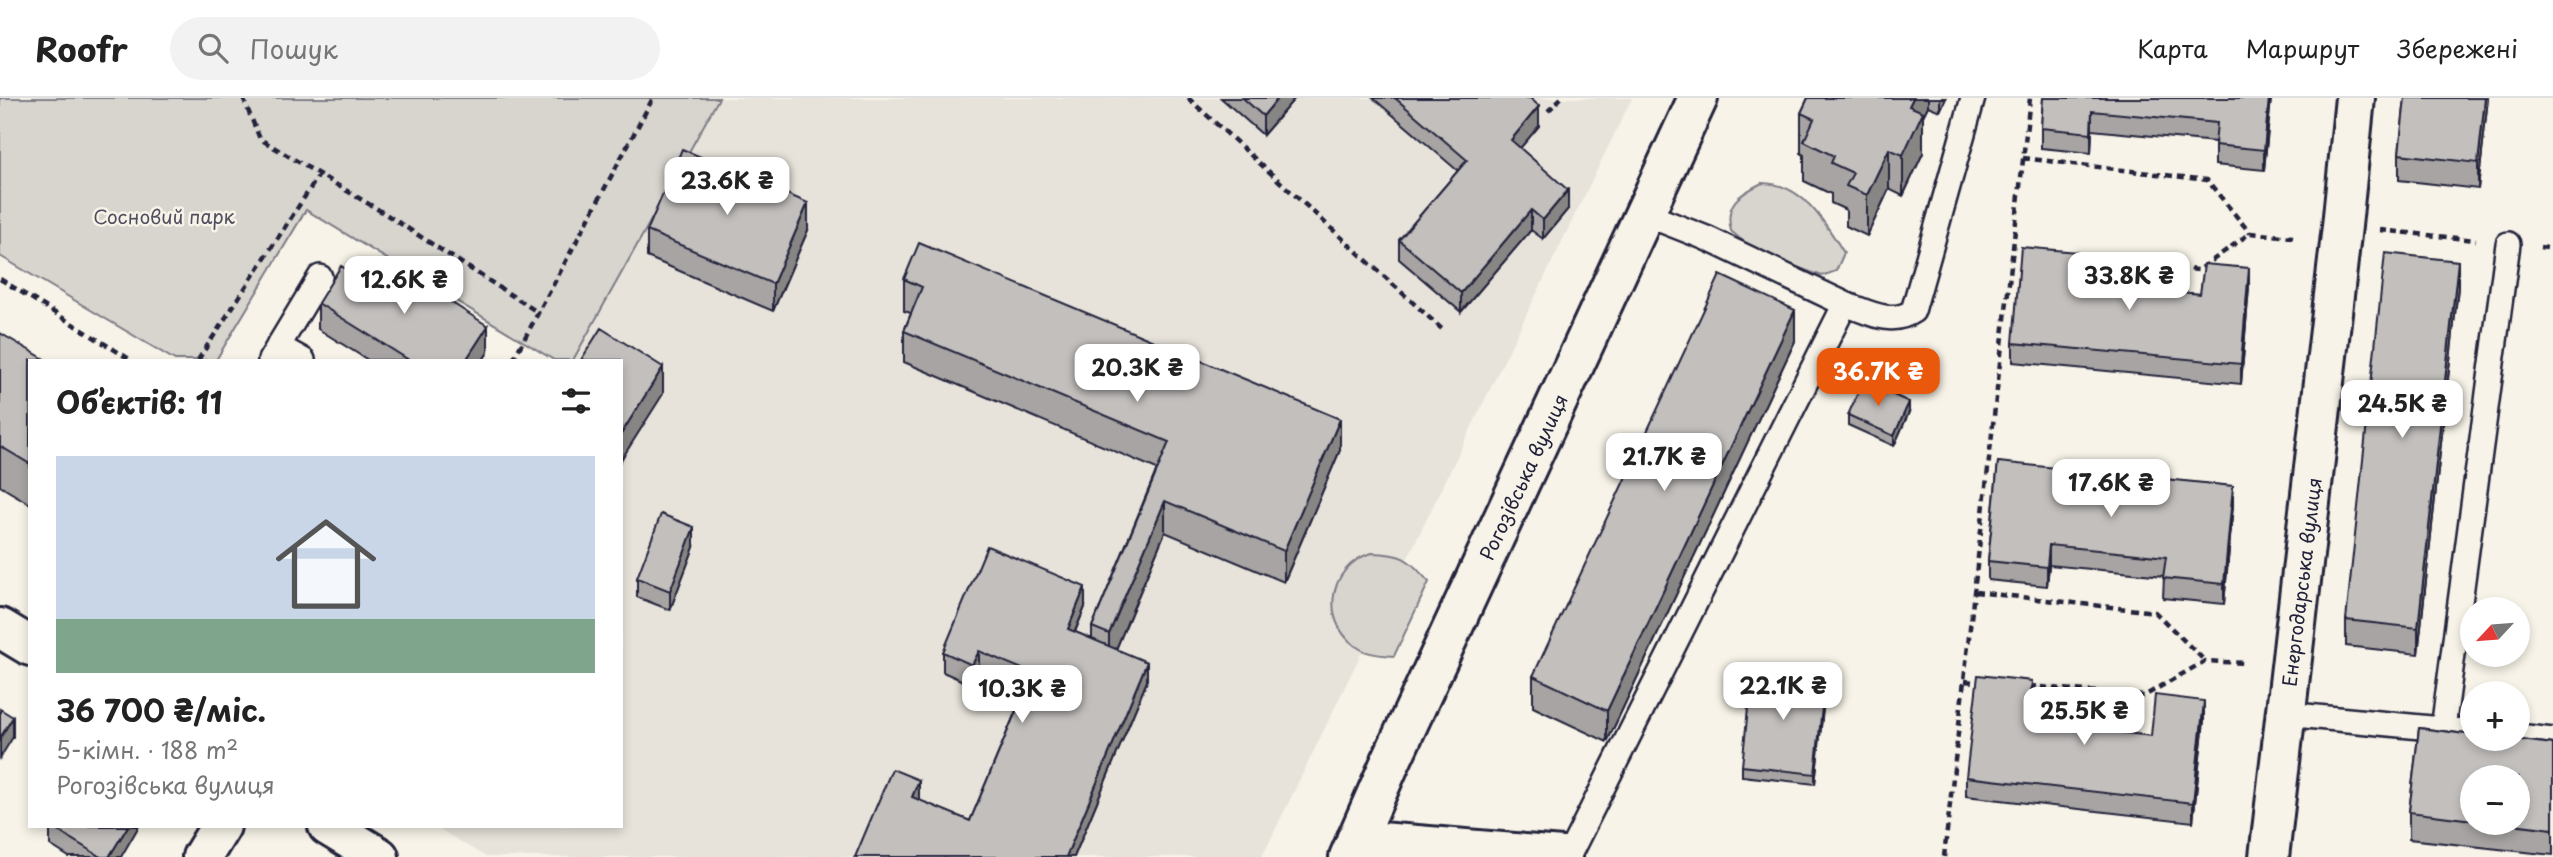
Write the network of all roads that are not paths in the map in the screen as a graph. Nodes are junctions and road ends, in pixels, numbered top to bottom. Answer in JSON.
{"nodes":[{"id":1,"x":1698,"y":98,"type":"edge"},
{"id":2,"x":1973,"y":98,"type":"edge"},
{"id":3,"x":2355,"y":98,"type":"edge"},
{"id":4,"x":1645,"y":214,"type":"junction"},
{"id":5,"x":2508,"y":244,"type":"road end"},
{"id":6,"x":320,"y":276,"type":"dead end"},
{"id":7,"x":1845,"y":304,"type":"junction"},
{"id":8,"x":274,"y":353,"type":"edge"},
{"id":9,"x":299,"y":359,"type":"edge"},
{"id":10,"x":0,"y":628,"type":"edge"},
{"id":11,"x":28,"y":645,"type":"edge"},
{"id":12,"x":2285,"y":714,"type":"junction"},
{"id":13,"x":2443,"y":729,"type":"junction"},
{"id":14,"x":2460,"y":731,"type":"edge"},
{"id":15,"x":2530,"y":737,"type":"edge"},
{"id":16,"x":2553,"y":740,"type":"edge"},
{"id":17,"x":220,"y":828,"type":"edge"},
{"id":18,"x":331,"y":828,"type":"edge"},
{"id":19,"x":1352,"y":849,"type":"edge"},
{"id":20,"x":202,"y":857,"type":"edge"},
{"id":21,"x":379,"y":857,"type":"edge"},
{"id":22,"x":1562,"y":857,"type":"edge"},
{"id":23,"x":1568,"y":857,"type":"edge"},
{"id":24,"x":2269,"y":857,"type":"edge"}],
"edges":[{"from":1,"to":4,"type":"street","name":"Рогозівська вулиця"},
{"from":2,"to":7,"type":"lane"},
{"from":3,"to":12,"type":"street","name":"Енергодарська вулиця"},
{"from":4,"to":7,"type":"lane"},
{"from":4,"to":19,"type":"street","name":"Рогозівська вулиця"},
{"from":5,"to":13,"type":"lane"},
{"from":6,"to":8,"type":"lane"},
{"from":7,"to":23,"type":"lane"},
{"from":8,"to":9,"type":"lane"},
{"from":10,"to":11,"type":"street"},
{"from":12,"to":13,"type":"lane"},
{"from":12,"to":24,"type":"street","name":"Енергодарська вулиця"},
{"from":13,"to":14,"type":"lane"},
{"from":15,"to":16,"type":"lane"},
{"from":17,"to":20,"type":"street"},
{"from":18,"to":21,"type":"street"},
{"from":19,"to":22,"type":"street"}]}
